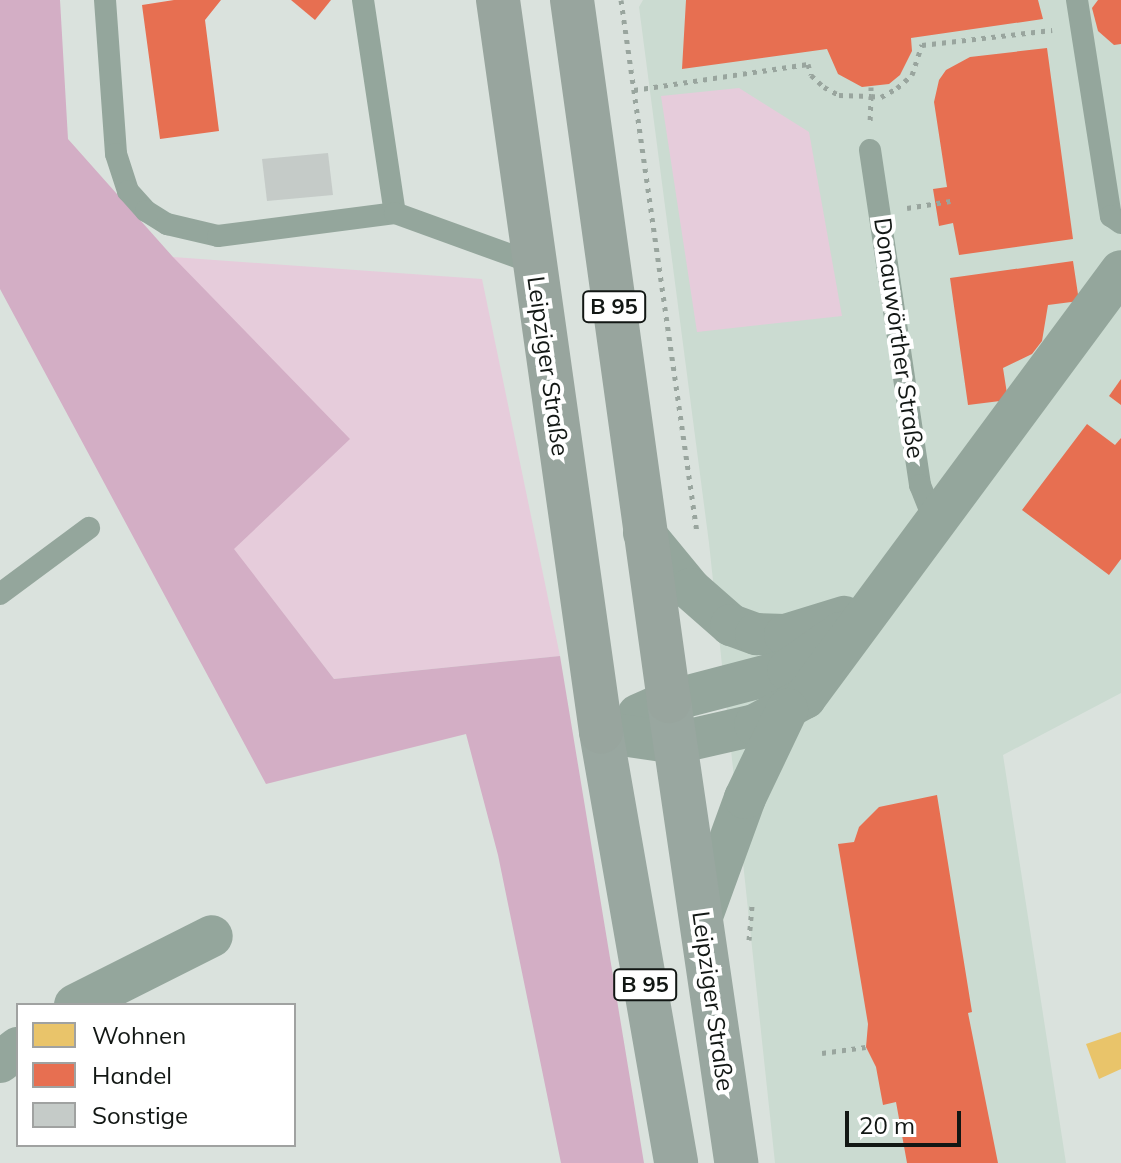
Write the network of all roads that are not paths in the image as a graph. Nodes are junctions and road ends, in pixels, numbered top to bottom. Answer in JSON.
{"nodes":[{"id":1,"x":105,"y":0,"type":"edge"},
{"id":2,"x":363,"y":0,"type":"edge"},
{"id":3,"x":498,"y":0,"type":"edge"},
{"id":4,"x":572,"y":0,"type":"edge"},
{"id":5,"x":1077,"y":0,"type":"edge"},
{"id":6,"x":870,"y":150,"type":"road end"},
{"id":7,"x":395,"y":213,"type":"junction"},
{"id":8,"x":1121,"y":223,"type":"edge"},
{"id":9,"x":533,"y":263,"type":"junction"},
{"id":10,"x":1121,"y":271,"type":"edge"},
{"id":11,"x":936,"y":525,"type":"junction"},
{"id":12,"x":89,"y":528,"type":"dead end"},
{"id":13,"x":644,"y":533,"type":"junction"},
{"id":14,"x":0,"y":594,"type":"edge"},
{"id":15,"x":875,"y":606,"type":"junction"},
{"id":16,"x":669,"y":701,"type":"junction"},
{"id":17,"x":787,"y":710,"type":"junction"},
{"id":18,"x":601,"y":732,"type":"junction"},
{"id":19,"x":676,"y":743,"type":"junction"},
{"id":20,"x":701,"y":919,"type":"junction"},
{"id":21,"x":212,"y":936,"type":"dead end"},
{"id":22,"x":79,"y":1003,"type":"edge"},
{"id":23,"x":16,"y":1050,"type":"edge"},
{"id":24,"x":0,"y":1062,"type":"edge"},
{"id":25,"x":676,"y":1163,"type":"edge"},
{"id":26,"x":736,"y":1163,"type":"edge"}],
"edges":[{"from":1,"to":7,"type":"lane"},
{"from":2,"to":7,"type":"lane"},
{"from":3,"to":9,"type":"highway","name":"Leipziger Straße","number":"B 95"},
{"from":4,"to":13,"type":"highway","name":"Leipziger Straße","number":"B 95"},
{"from":5,"to":8,"type":"lane"},
{"from":6,"to":11,"type":"lane","name":"Donauwörther Straße"},
{"from":7,"to":9,"type":"lane"},
{"from":9,"to":18,"type":"highway","name":"Leipziger Straße","number":"B 95"},
{"from":10,"to":11,"type":"street"},
{"from":11,"to":15,"type":"street"},
{"from":12,"to":14,"type":"lane"},
{"from":13,"to":15,"type":"street"},
{"from":13,"to":16,"type":"highway","name":"Leipziger Straße","number":"B 95"},
{"from":15,"to":16,"type":"street"},
{"from":15,"to":17,"type":"street"},
{"from":16,"to":18,"type":"street"},
{"from":16,"to":19,"type":"main road","name":"Leipziger Straße","number":"B 95"},
{"from":17,"to":19,"type":"street"},
{"from":17,"to":20,"type":"street"},
{"from":18,"to":19,"type":"street"},
{"from":18,"to":25,"type":"main road","name":"Leipziger Straße","number":"B 95"},
{"from":19,"to":20,"type":"main road","name":"Leipziger Straße","number":"B 95"},
{"from":20,"to":26,"type":"main road","name":"Leipziger Straße","number":"B 95"},
{"from":21,"to":22,"type":"street"},
{"from":23,"to":24,"type":"street"}]}
